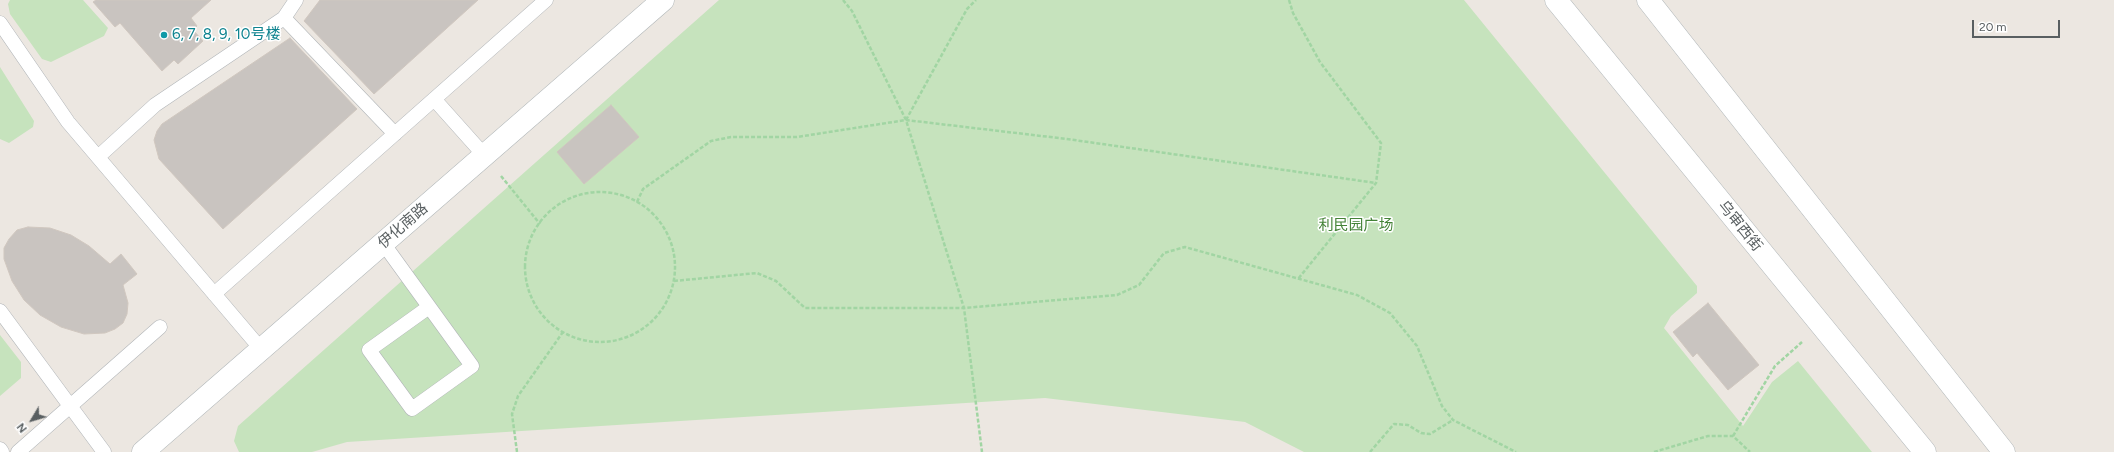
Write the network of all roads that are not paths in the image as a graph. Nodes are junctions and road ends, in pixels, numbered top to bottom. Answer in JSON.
{"nodes":[{"id":1,"x":296,"y":0,"type":"edge"},
{"id":2,"x":546,"y":0,"type":"edge"},
{"id":3,"x":663,"y":0,"type":"edge"},
{"id":4,"x":1556,"y":0,"type":"edge"},
{"id":5,"x":1648,"y":0,"type":"edge"},
{"id":6,"x":284,"y":18,"type":"junction"},
{"id":7,"x":0,"y":23,"type":"edge"},
{"id":8,"x":434,"y":99,"type":"junction"},
{"id":9,"x":395,"y":134,"type":"junction"},
{"id":10,"x":484,"y":155,"type":"junction"},
{"id":11,"x":98,"y":157,"type":"junction"},
{"id":12,"x":383,"y":244,"type":"junction"},
{"id":13,"x":214,"y":294,"type":"junction"},
{"id":14,"x":429,"y":307,"type":"junction"},
{"id":15,"x":0,"y":311,"type":"edge"},
{"id":16,"x":160,"y":327,"type":"dead end"},
{"id":17,"x":261,"y":349,"type":"junction"},
{"id":18,"x":70,"y":406,"type":"junction"},
{"id":19,"x":0,"y":449,"type":"edge"},
{"id":20,"x":2,"y":452,"type":"edge"},
{"id":21,"x":18,"y":452,"type":"edge"},
{"id":22,"x":104,"y":452,"type":"edge"},
{"id":23,"x":143,"y":452,"type":"edge"},
{"id":24,"x":1925,"y":452,"type":"edge"},
{"id":25,"x":2004,"y":452,"type":"edge"}],
"edges":[{"from":1,"to":6,"type":"lane"},
{"from":2,"to":8,"type":"lane"},
{"from":3,"to":10,"type":"main road","name":"伊化南路"},
{"from":4,"to":24,"type":"main road","name":"乌审西街"},
{"from":5,"to":25,"type":"main road"},
{"from":6,"to":9,"type":"lane"},
{"from":6,"to":11,"type":"lane"},
{"from":7,"to":11,"type":"lane"},
{"from":8,"to":9,"type":"lane"},
{"from":8,"to":10,"type":"lane"},
{"from":9,"to":13,"type":"lane"},
{"from":10,"to":12,"type":"main road","name":"伊化南路"},
{"from":11,"to":13,"type":"lane"},
{"from":12,"to":14,"type":"lane"},
{"from":12,"to":17,"type":"main road","name":"伊化南路"},
{"from":13,"to":17,"type":"lane"},
{"from":14,"to":14,"type":"lane"},
{"from":15,"to":18,"type":"lane"},
{"from":16,"to":18,"type":"lane"},
{"from":17,"to":23,"type":"main road","name":"伊化南路"},
{"from":18,"to":21,"type":"lane"},
{"from":18,"to":22,"type":"lane"},
{"from":19,"to":20,"type":"lane"}]}
